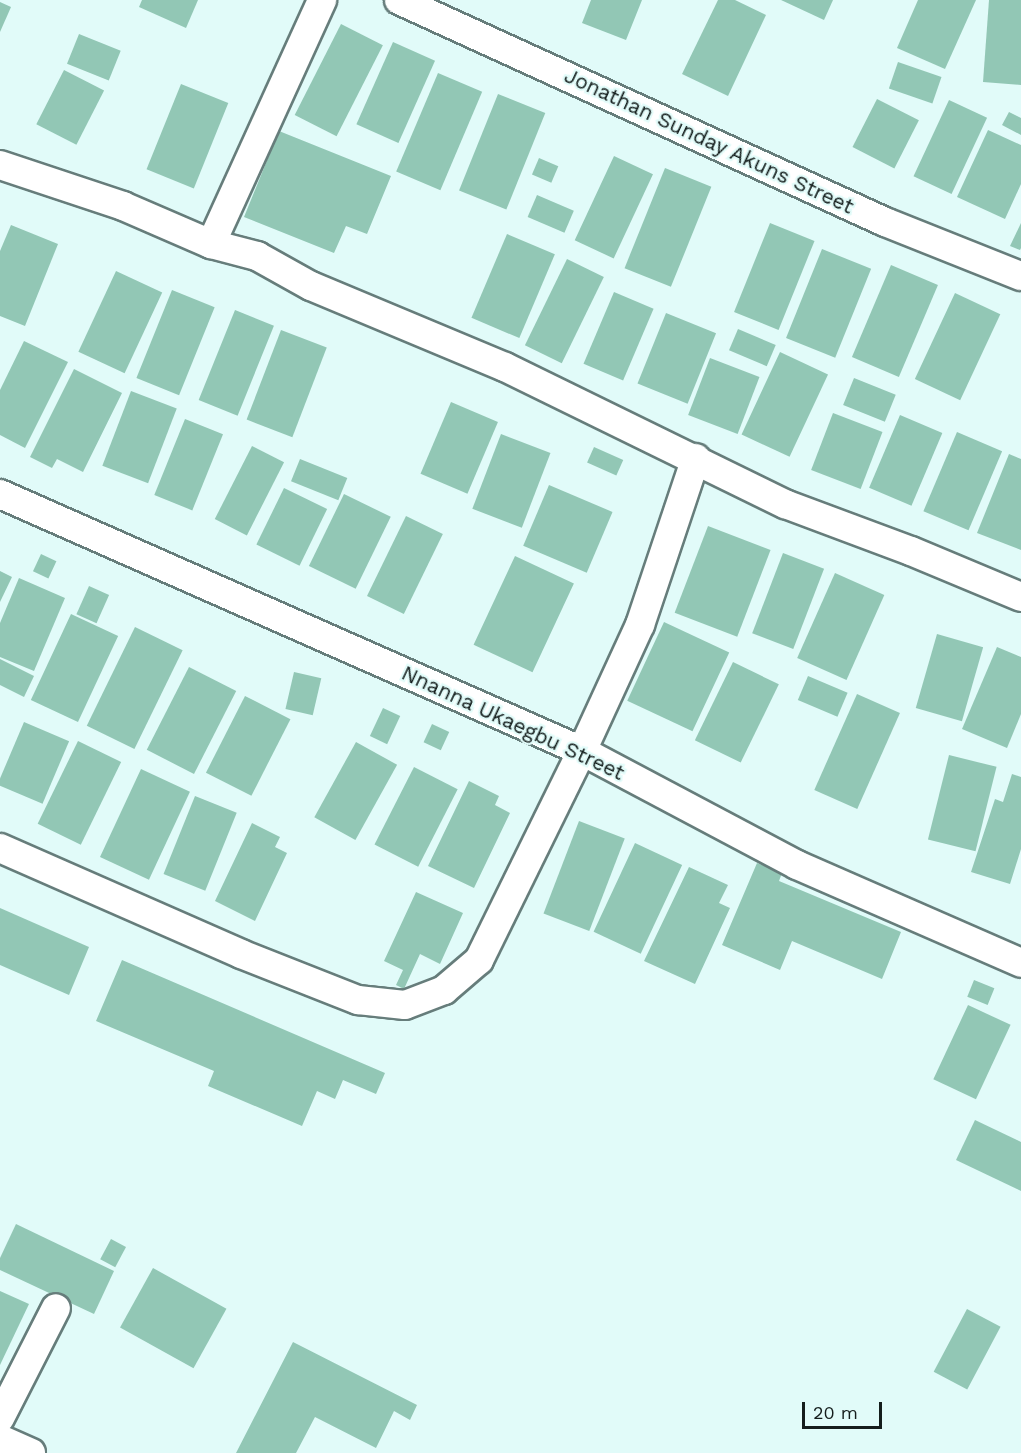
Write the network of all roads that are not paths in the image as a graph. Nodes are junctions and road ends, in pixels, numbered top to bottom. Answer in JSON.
{"nodes":[{"id":1,"x":322,"y":0,"type":"edge"},
{"id":2,"x":399,"y":0,"type":"edge"},
{"id":3,"x":0,"y":165,"type":"edge"},
{"id":4,"x":211,"y":244,"type":"junction"},
{"id":5,"x":1021,"y":276,"type":"edge"},
{"id":6,"x":696,"y":458,"type":"junction"},
{"id":7,"x":0,"y":494,"type":"edge"},
{"id":8,"x":1021,"y":597,"type":"edge"},
{"id":9,"x":582,"y":751,"type":"junction"},
{"id":10,"x":0,"y":848,"type":"edge"},
{"id":11,"x":1021,"y":963,"type":"edge"},
{"id":12,"x":56,"y":1308,"type":"dead end"},
{"id":13,"x":0,"y":1418,"type":"edge"},
{"id":14,"x":0,"y":1439,"type":"edge"},
{"id":15,"x":31,"y":1453,"type":"edge"}],
"edges":[{"from":1,"to":4,"type":"street"},
{"from":2,"to":5,"type":"street","name":"Jonathan Sunday Akuns Street"},
{"from":3,"to":4,"type":"street"},
{"from":4,"to":6,"type":"street"},
{"from":6,"to":8,"type":"street"},
{"from":6,"to":9,"type":"street"},
{"from":7,"to":9,"type":"street","name":"Nnanna Ukaegbu Street"},
{"from":9,"to":10,"type":"street"},
{"from":9,"to":11,"type":"street","name":"Nnanna Ukaegbu Street"},
{"from":12,"to":13,"type":"street"},
{"from":14,"to":15,"type":"street"}]}
